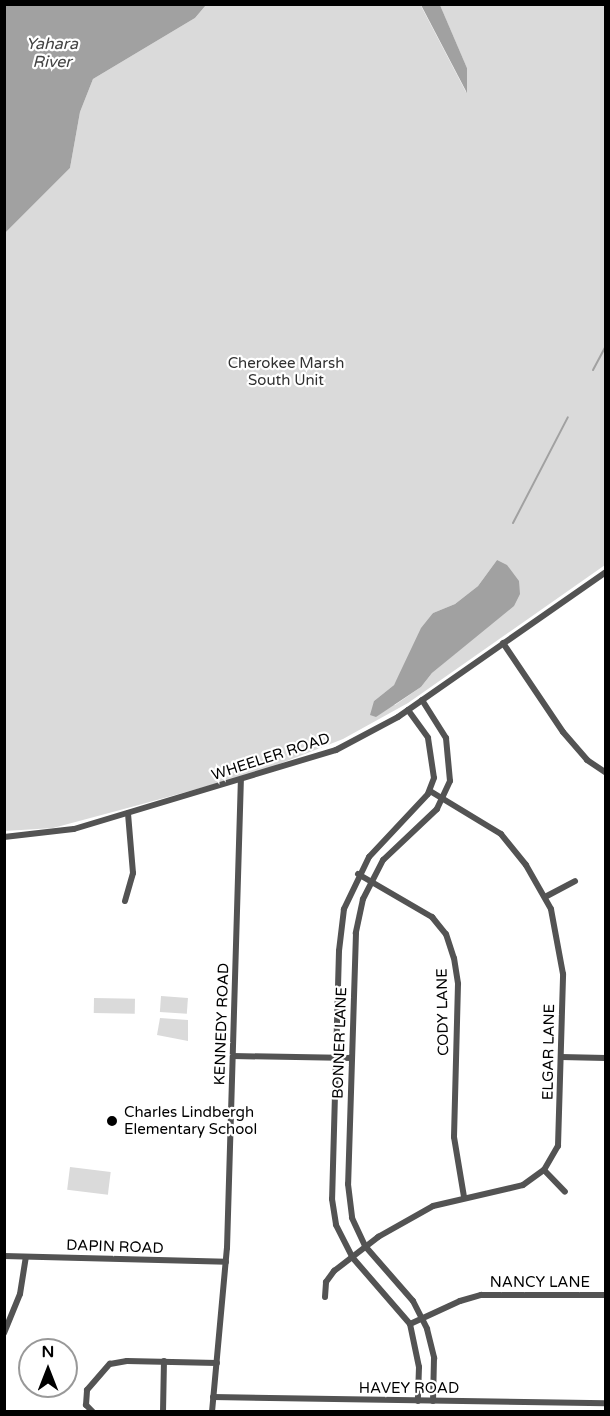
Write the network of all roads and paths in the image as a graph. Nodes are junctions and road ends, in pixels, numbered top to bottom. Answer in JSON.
{"nodes":[{"id":1,"x":606,"y":572,"type":"edge"},
{"id":2,"x":503,"y":643,"type":"junction"},
{"id":3,"x":422,"y":700,"type":"junction"},
{"id":4,"x":408,"y":710,"type":"junction"},
{"id":5,"x":606,"y":773,"type":"edge"},
{"id":6,"x":241,"y":780,"type":"junction"},
{"id":7,"x":430,"y":791,"type":"junction"},
{"id":8,"x":444,"y":798,"type":"junction"},
{"id":9,"x":128,"y":813,"type":"junction"},
{"id":10,"x":4,"y":837,"type":"edge"},
{"id":11,"x":358,"y":874,"type":"junction"},
{"id":12,"x":371,"y":881,"type":"junction"},
{"id":13,"x":575,"y":881,"type":"dead end"},
{"id":14,"x":544,"y":897,"type":"junction"},
{"id":15,"x":125,"y":901,"type":"dead end"},
{"id":16,"x":232,"y":1056,"type":"junction"},
{"id":17,"x":561,"y":1057,"type":"junction"},
{"id":18,"x":337,"y":1058,"type":"junction"},
{"id":19,"x":352,"y":1058,"type":"junction"},
{"id":20,"x":606,"y":1058,"type":"edge"},
{"id":21,"x":544,"y":1170,"type":"junction"},
{"id":22,"x":565,"y":1192,"type":"dead end"},
{"id":23,"x":464,"y":1197,"type":"junction"},
{"id":24,"x":365,"y":1246,"type":"junction"},
{"id":25,"x":4,"y":1256,"type":"edge"},
{"id":26,"x":26,"y":1257,"type":"junction"},
{"id":27,"x":352,"y":1257,"type":"junction"},
{"id":28,"x":226,"y":1263,"type":"junction"},
{"id":29,"x":606,"y":1295,"type":"edge"},
{"id":30,"x":325,"y":1297,"type":"dead end"},
{"id":31,"x":422,"y":1318,"type":"junction"},
{"id":32,"x":410,"y":1324,"type":"junction"},
{"id":33,"x":4,"y":1333,"type":"edge"},
{"id":34,"x":164,"y":1361,"type":"junction"},
{"id":35,"x":217,"y":1363,"type":"junction"},
{"id":36,"x":213,"y":1397,"type":"junction"},
{"id":37,"x":418,"y":1401,"type":"junction"},
{"id":38,"x":433,"y":1401,"type":"junction"},
{"id":39,"x":537,"y":1402,"type":"junction"},
{"id":40,"x":606,"y":1403,"type":"edge"},
{"id":41,"x":93,"y":1412,"type":"edge"},
{"id":42,"x":163,"y":1412,"type":"edge"},
{"id":43,"x":212,"y":1412,"type":"edge"},
{"id":44,"x":536,"y":1412,"type":"edge"}],
"edges":[{"from":1,"to":2,"type":"street","name":"WHEELER ROAD"},
{"from":2,"to":3,"type":"street","name":"WHEELER ROAD"},
{"from":2,"to":5,"type":"street"},
{"from":3,"to":4,"type":"street","name":"WHEELER ROAD"},
{"from":3,"to":8,"type":"street"},
{"from":4,"to":6,"type":"street","name":"WHEELER ROAD"},
{"from":4,"to":7,"type":"street"},
{"from":6,"to":9,"type":"street","name":"WHEELER ROAD"},
{"from":6,"to":16,"type":"street","name":"KENNEDY ROAD"},
{"from":7,"to":8,"type":"street","name":"ELGAR LANE"},
{"from":7,"to":11,"type":"street","name":"BONNER LANE"},
{"from":8,"to":12,"type":"street","name":"BONNER LANE"},
{"from":8,"to":14,"type":"street","name":"ELGAR LANE"},
{"from":9,"to":10,"type":"street","name":"WHEELER ROAD"},
{"from":9,"to":15,"type":"street"},
{"from":11,"to":12,"type":"street","name":"CODY LANE"},
{"from":11,"to":18,"type":"street","name":"BONNER LANE"},
{"from":12,"to":19,"type":"street","name":"BONNER LANE"},
{"from":12,"to":23,"type":"street","name":"CODY LANE"},
{"from":13,"to":14,"type":"street"},
{"from":14,"to":17,"type":"street","name":"ELGAR LANE"},
{"from":16,"to":18,"type":"street"},
{"from":16,"to":28,"type":"street","name":"KENNEDY ROAD"},
{"from":17,"to":20,"type":"street"},
{"from":17,"to":21,"type":"street","name":"ELGAR LANE"},
{"from":18,"to":19,"type":"street"},
{"from":18,"to":27,"type":"street","name":"BONNER LANE"},
{"from":19,"to":24,"type":"street","name":"BONNER LANE"},
{"from":21,"to":22,"type":"street"},
{"from":21,"to":23,"type":"street","name":"ELGAR LANE"},
{"from":23,"to":24,"type":"street","name":"ELGAR LANE"},
{"from":24,"to":27,"type":"street","name":"ELGAR LANE"},
{"from":24,"to":31,"type":"street","name":"BONNER LANE"},
{"from":25,"to":26,"type":"street","name":"DAPIN ROAD"},
{"from":26,"to":28,"type":"street","name":"DAPIN ROAD"},
{"from":26,"to":33,"type":"street"},
{"from":27,"to":30,"type":"street","name":"ELGAR LANE"},
{"from":27,"to":32,"type":"street","name":"BONNER LANE"},
{"from":28,"to":35,"type":"street","name":"KENNEDY ROAD"},
{"from":29,"to":31,"type":"street","name":"NANCY LANE"},
{"from":31,"to":32,"type":"street","name":"NANCY LANE"},
{"from":31,"to":38,"type":"street","name":"BONNER LANE"},
{"from":32,"to":37,"type":"street","name":"BONNER LANE"},
{"from":34,"to":35,"type":"street"},
{"from":34,"to":41,"type":"street"},
{"from":34,"to":42,"type":"street"},
{"from":35,"to":36,"type":"street","name":"KENNEDY ROAD"},
{"from":36,"to":37,"type":"street","name":"HAVEY ROAD"},
{"from":36,"to":43,"type":"street","name":"KENNEDY ROAD"},
{"from":37,"to":38,"type":"street","name":"HAVEY ROAD"},
{"from":38,"to":39,"type":"street","name":"HAVEY ROAD"},
{"from":39,"to":40,"type":"street","name":"HAVEY ROAD"},
{"from":39,"to":44,"type":"street"}]}
